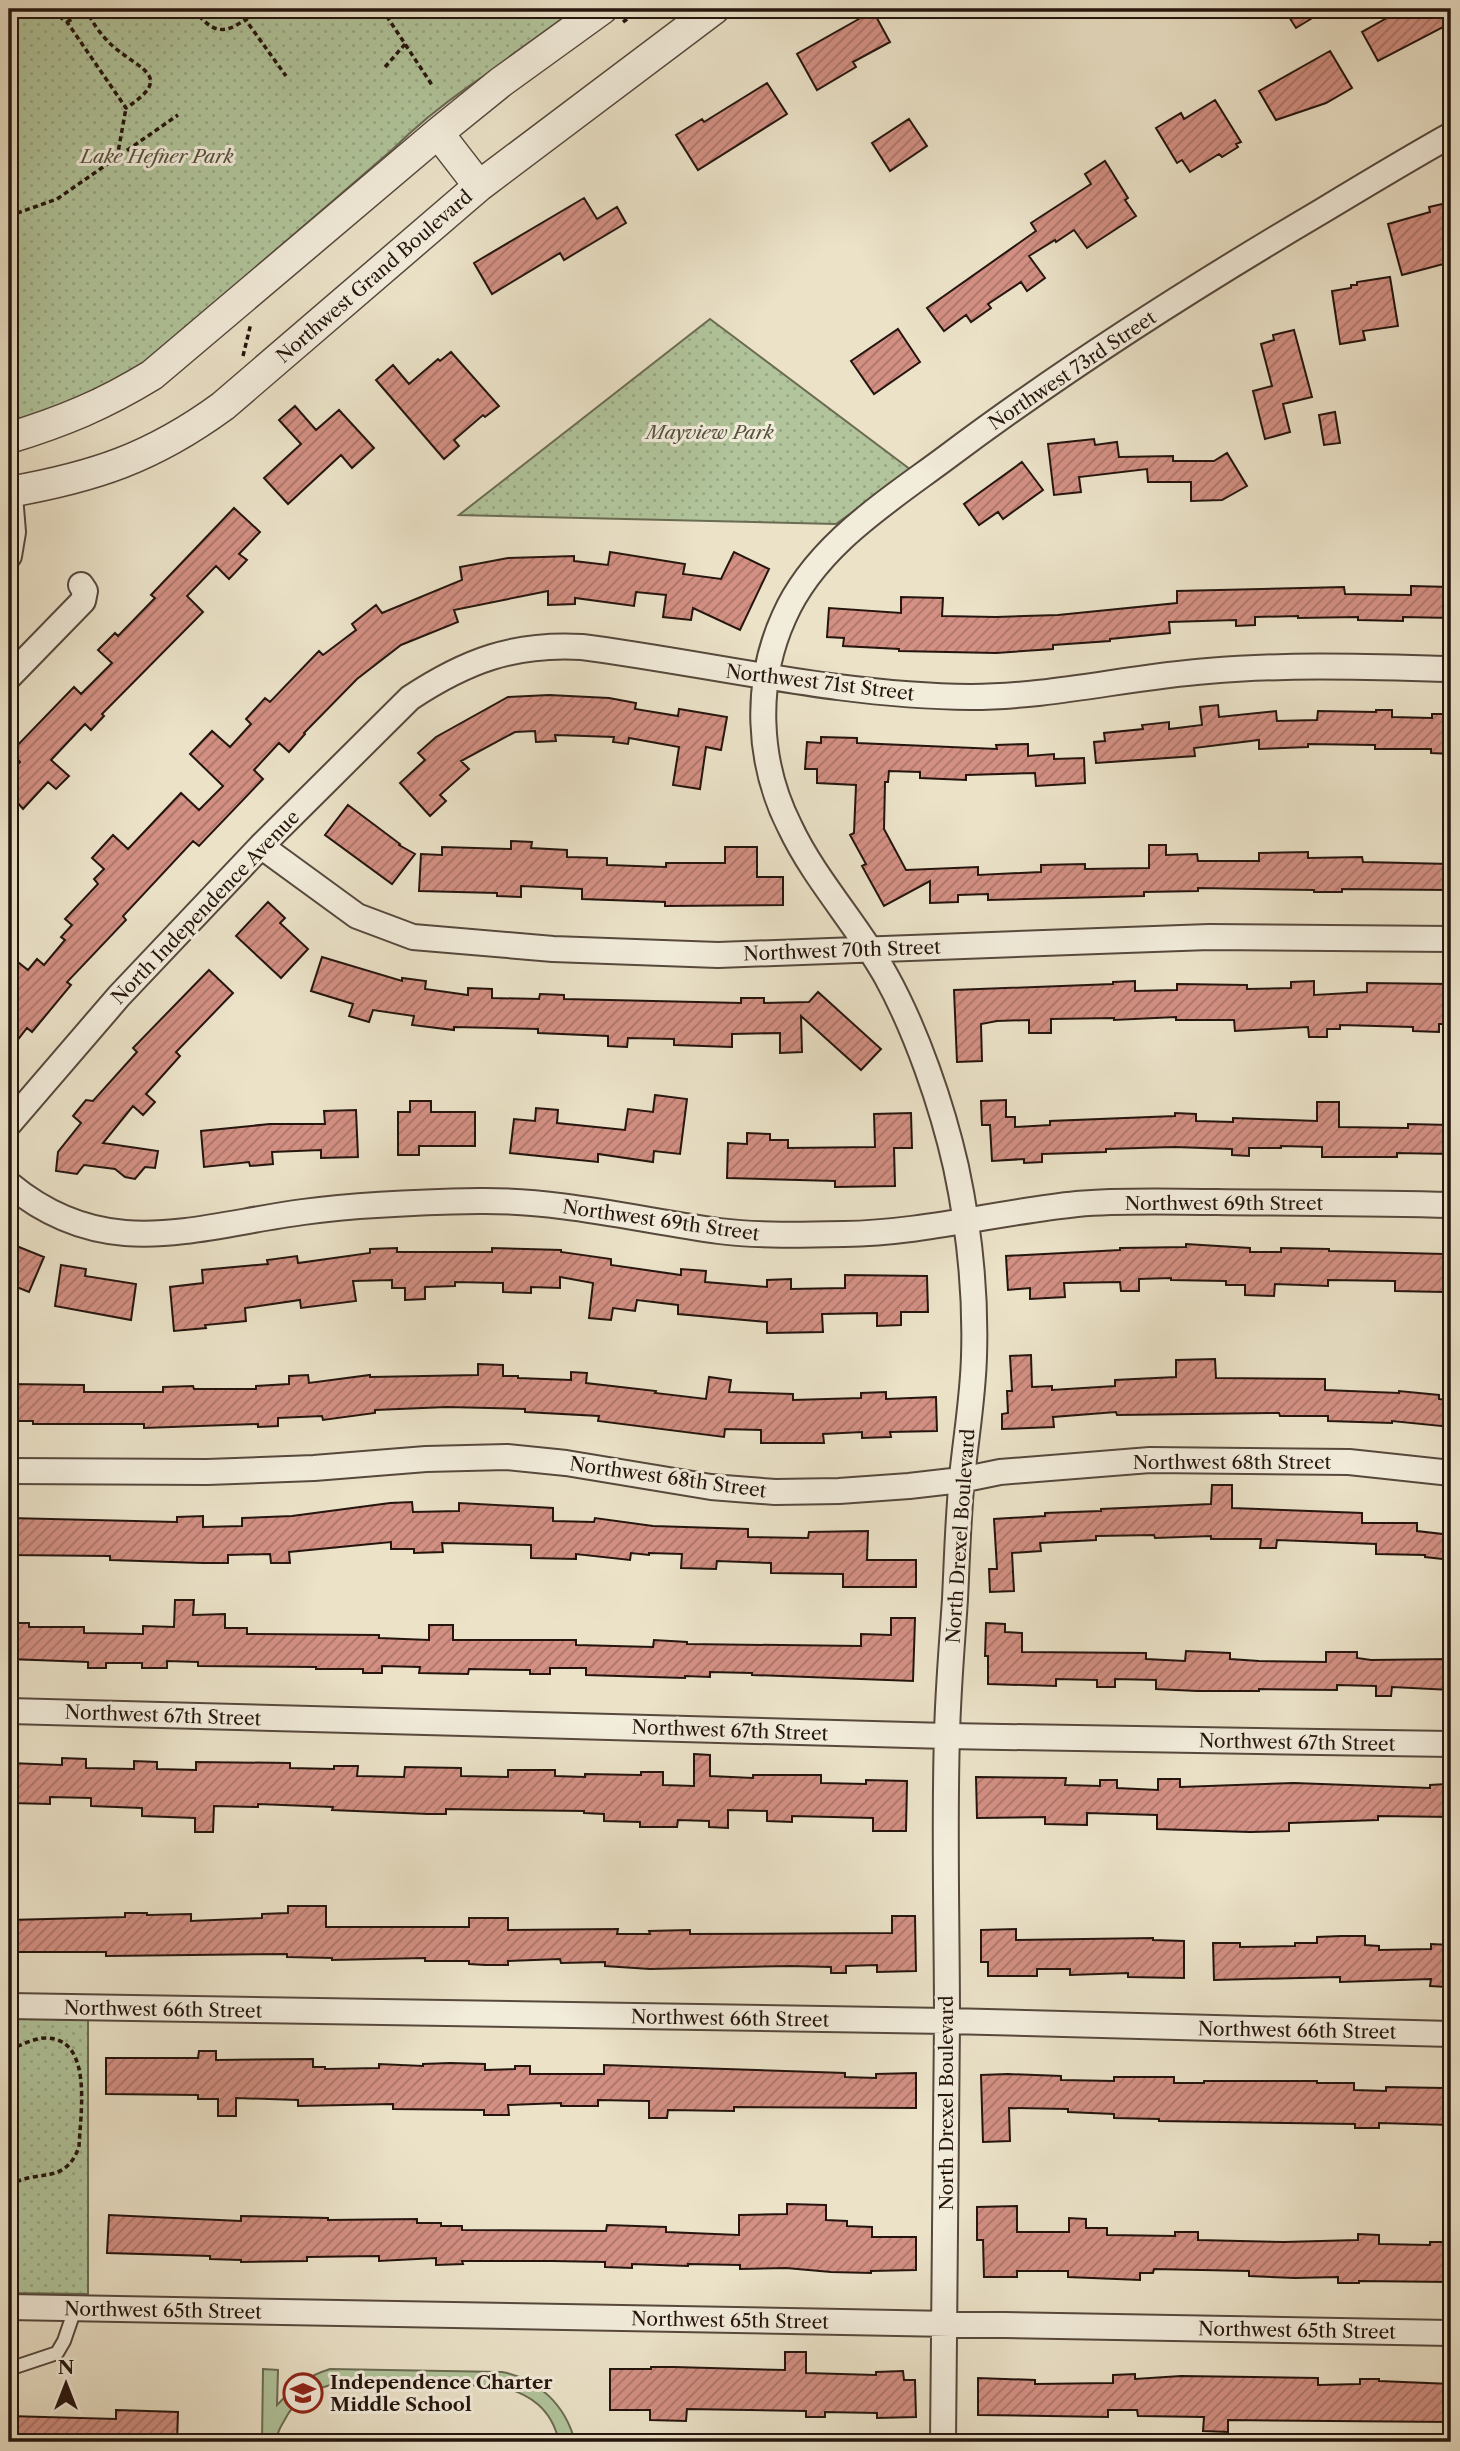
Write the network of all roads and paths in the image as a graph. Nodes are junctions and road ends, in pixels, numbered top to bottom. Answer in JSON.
{"nodes":[{"id":1,"x":194,"y":9,"type":"edge"},
{"id":2,"x":242,"y":9,"type":"edge"},
{"id":3,"x":263,"y":9,"type":"edge"},
{"id":4,"x":382,"y":9,"type":"edge"},
{"id":5,"x":602,"y":9,"type":"edge"},
{"id":6,"x":714,"y":9,"type":"edge"},
{"id":7,"x":86,"y":10,"type":"edge"},
{"id":8,"x":17,"y":14,"type":"dead end"},
{"id":9,"x":245,"y":19,"type":"junction"},
{"id":10,"x":67,"y":22,"type":"junction"},
{"id":11,"x":406,"y":43,"type":"junction"},
{"id":12,"x":385,"y":67,"type":"dead end"},
{"id":13,"x":286,"y":76,"type":"dead end"},
{"id":14,"x":432,"y":85,"type":"dead end"},
{"id":15,"x":126,"y":108,"type":"junction"},
{"id":16,"x":178,"y":115,"type":"dead end"},
{"id":17,"x":438,"y":133,"type":"junction"},
{"id":18,"x":1451,"y":135,"type":"edge"},
{"id":19,"x":117,"y":158,"type":"junction"},
{"id":20,"x":479,"y":186,"type":"junction"},
{"id":21,"x":9,"y":216,"type":"edge"},
{"id":22,"x":9,"y":438,"type":"edge"},
{"id":23,"x":9,"y":489,"type":"edge"},
{"id":24,"x":9,"y":556,"type":"edge"},
{"id":25,"x":81,"y":584,"type":"dead end"},
{"id":26,"x":1451,"y":669,"type":"edge"},
{"id":27,"x":9,"y":677,"type":"edge"},
{"id":28,"x":767,"y":677,"type":"junction"},
{"id":29,"x":410,"y":698,"type":"joint"},
{"id":30,"x":261,"y":846,"type":"junction"},
{"id":31,"x":1451,"y":939,"type":"edge"},
{"id":32,"x":870,"y":949,"type":"junction"},
{"id":33,"x":9,"y":1124,"type":"edge"},
{"id":34,"x":9,"y":1184,"type":"edge"},
{"id":35,"x":1451,"y":1205,"type":"edge"},
{"id":36,"x":965,"y":1219,"type":"junction"},
{"id":37,"x":9,"y":1471,"type":"edge"},
{"id":38,"x":1451,"y":1473,"type":"edge"},
{"id":39,"x":961,"y":1480,"type":"junction"},
{"id":40,"x":9,"y":1711,"type":"edge"},
{"id":41,"x":947,"y":1736,"type":"junction"},
{"id":42,"x":1451,"y":1744,"type":"edge"},
{"id":43,"x":9,"y":2006,"type":"edge"},
{"id":44,"x":947,"y":2021,"type":"junction"},
{"id":45,"x":1451,"y":2034,"type":"edge"},
{"id":46,"x":9,"y":2049,"type":"edge"},
{"id":47,"x":9,"y":2186,"type":"edge"},
{"id":48,"x":9,"y":2220,"type":"edge"},
{"id":49,"x":13,"y":2224,"type":"dead end"},
{"id":50,"x":9,"y":2307,"type":"edge"},
{"id":51,"x":75,"y":2309,"type":"junction"},
{"id":52,"x":944,"y":2324,"type":"junction"},
{"id":53,"x":1451,"y":2333,"type":"edge"},
{"id":54,"x":9,"y":2369,"type":"edge"},
{"id":55,"x":943,"y":2442,"type":"edge"}],
"edges":[{"from":1,"to":9,"type":"path"},
{"from":2,"to":9,"type":"path"},
{"from":3,"to":9,"type":"path"},
{"from":4,"to":11,"type":"path"},
{"from":5,"to":17,"type":"street"},
{"from":6,"to":20,"type":"street","name":"Northwest Grand Boulevard"},
{"from":7,"to":10,"type":"path"},
{"from":7,"to":15,"type":"path"},
{"from":8,"to":10,"type":"path"},
{"from":9,"to":13,"type":"path"},
{"from":10,"to":15,"type":"path"},
{"from":11,"to":12,"type":"path"},
{"from":11,"to":14,"type":"path"},
{"from":15,"to":19,"type":"path"},
{"from":16,"to":19,"type":"path"},
{"from":17,"to":20,"type":"street"},
{"from":17,"to":22,"type":"street"},
{"from":18,"to":28,"type":"street","name":"Northwest 73rd Street"},
{"from":19,"to":21,"type":"path"},
{"from":20,"to":23,"type":"street","name":"Northwest Grand Boulevard"},
{"from":23,"to":24,"type":"street"},
{"from":25,"to":27,"type":"street"},
{"from":26,"to":28,"type":"street","name":"Northwest 71st Street"},
{"from":28,"to":29,"type":"street","name":"Northwest 71st Street"},
{"from":28,"to":32,"type":"street","name":"North Drexel Boulevard"},
{"from":29,"to":30,"type":"street","name":"North Independence Avenue"},
{"from":30,"to":32,"type":"street","name":"Northwest 70th Street"},
{"from":30,"to":33,"type":"street","name":"North Independence Avenue"},
{"from":31,"to":32,"type":"street","name":"Northwest 70th Street"},
{"from":32,"to":36,"type":"street","name":"North Drexel Boulevard"},
{"from":34,"to":36,"type":"street","name":"Northwest 69th Street"},
{"from":35,"to":36,"type":"street","name":"Northwest 69th Street"},
{"from":36,"to":39,"type":"street","name":"North Drexel Boulevard"},
{"from":37,"to":39,"type":"street","name":"Northwest 68th Street"},
{"from":38,"to":39,"type":"street","name":"Northwest 68th Street"},
{"from":39,"to":41,"type":"street","name":"North Drexel Boulevard"},
{"from":40,"to":41,"type":"street","name":"Northwest 67th Street"},
{"from":41,"to":42,"type":"street","name":"Northwest 67th Street"},
{"from":41,"to":44,"type":"street","name":"North Drexel Boulevard"},
{"from":43,"to":44,"type":"street","name":"Northwest 66th Street"},
{"from":44,"to":45,"type":"street","name":"Northwest 66th Street"},
{"from":44,"to":52,"type":"street","name":"North Drexel Boulevard"},
{"from":46,"to":47,"type":"path"},
{"from":48,"to":49,"type":"path"},
{"from":50,"to":51,"type":"street","name":"Northwest 65th Street"},
{"from":51,"to":52,"type":"street","name":"Northwest 65th Street"},
{"from":51,"to":54,"type":"lane"},
{"from":52,"to":53,"type":"street","name":"Northwest 65th Street"},
{"from":52,"to":55,"type":"street","name":"North Drexel Boulevard"}]}
